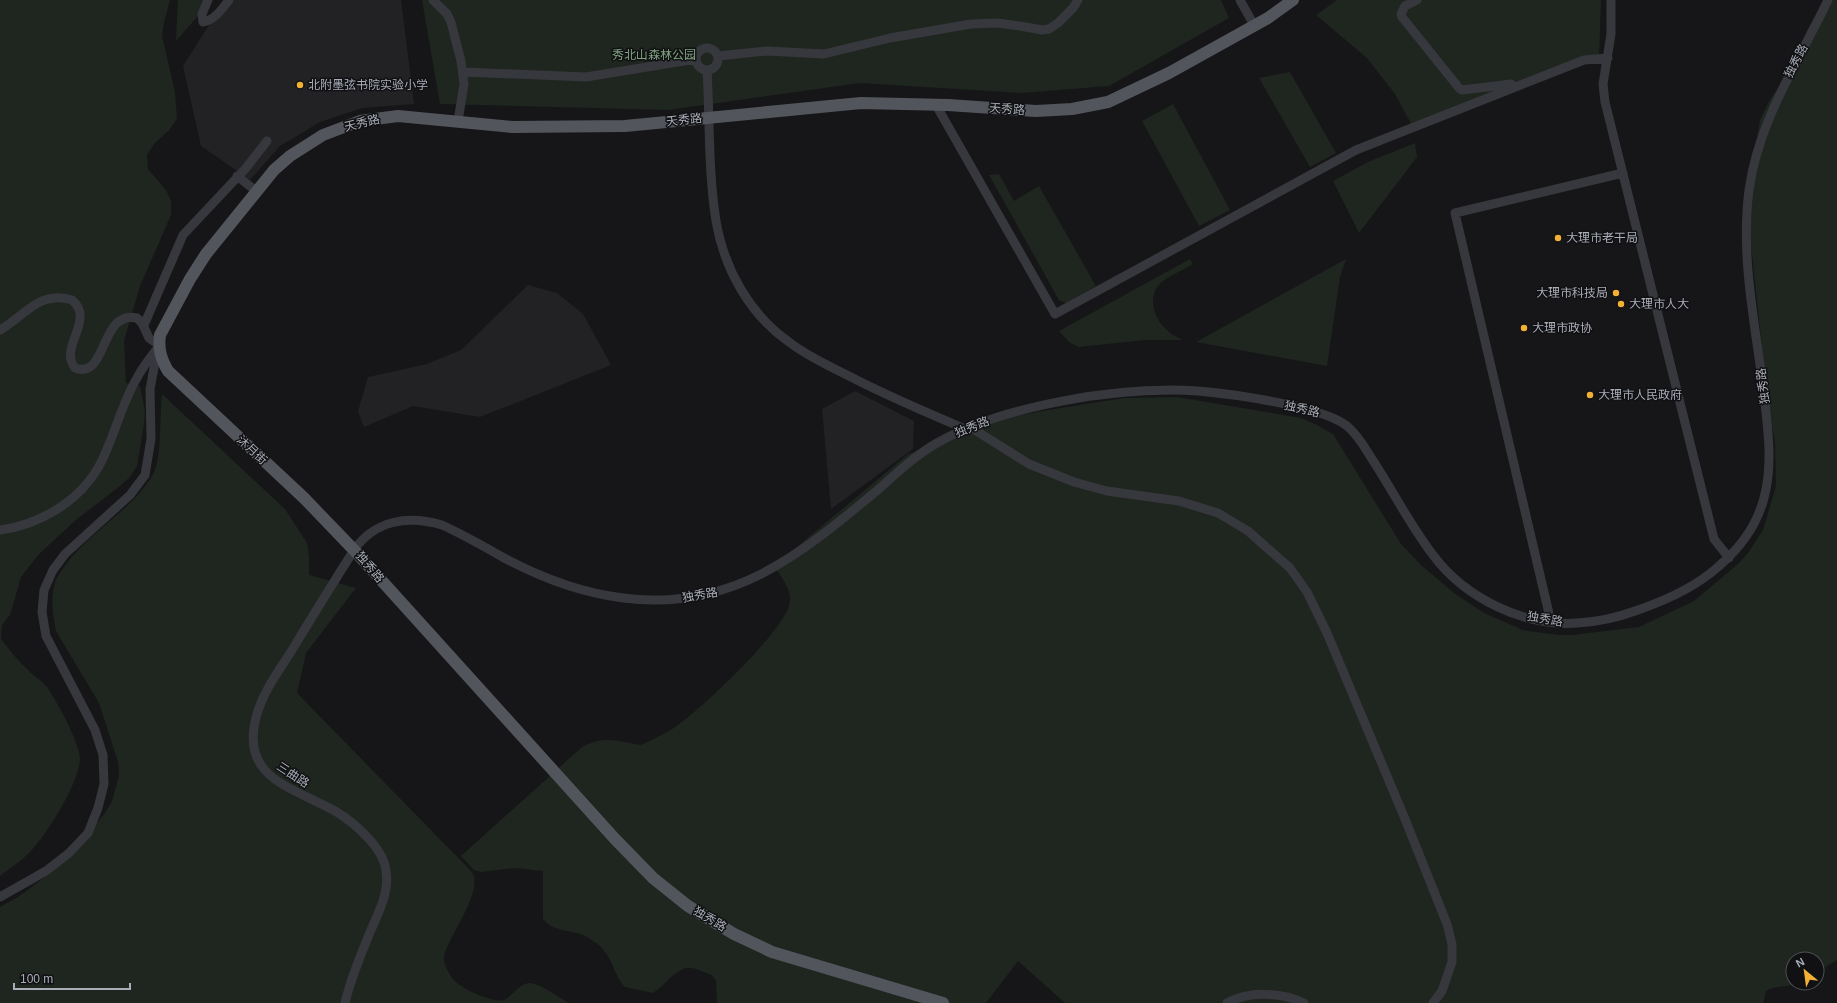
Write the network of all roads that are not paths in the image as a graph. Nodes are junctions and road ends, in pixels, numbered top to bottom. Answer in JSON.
{"nodes":[{"id":1,"x":208,"y":0,"type":"edge"},
{"id":2,"x":229,"y":0,"type":"edge"},
{"id":3,"x":432,"y":0,"type":"edge"},
{"id":4,"x":1078,"y":0,"type":"edge"},
{"id":5,"x":1240,"y":0,"type":"edge"},
{"id":6,"x":1293,"y":0,"type":"edge"},
{"id":7,"x":1417,"y":0,"type":"edge"},
{"id":8,"x":1611,"y":0,"type":"edge"},
{"id":9,"x":1828,"y":0,"type":"edge"},
{"id":10,"x":1254,"y":25,"type":"junction"},
{"id":11,"x":718,"y":56,"type":"junction"},
{"id":12,"x":1608,"y":58,"type":"junction"},
{"id":13,"x":696,"y":59,"type":"junction"},
{"id":14,"x":707,"y":70,"type":"junction"},
{"id":15,"x":463,"y":72,"type":"junction"},
{"id":16,"x":1528,"y":82,"type":"junction"},
{"id":17,"x":936,"y":105,"type":"junction"},
{"id":18,"x":710,"y":117,"type":"junction"},
{"id":19,"x":458,"y":121,"type":"junction"},
{"id":20,"x":267,"y":141,"type":"dead end"},
{"id":21,"x":1623,"y":173,"type":"junction"},
{"id":22,"x":237,"y":176,"type":"junction"},
{"id":23,"x":256,"y":191,"type":"junction"},
{"id":24,"x":144,"y":325,"type":"junction"},
{"id":25,"x":0,"y":330,"type":"edge"},
{"id":26,"x":159,"y":345,"type":"junction"},
{"id":27,"x":968,"y":428,"type":"junction"},
{"id":28,"x":0,"y":530,"type":"edge"},
{"id":29,"x":354,"y":550,"type":"junction"},
{"id":30,"x":1728,"y":558,"type":"junction"},
{"id":31,"x":1551,"y":622,"type":"junction"},
{"id":32,"x":0,"y":897,"type":"edge"},
{"id":33,"x":345,"y":1003,"type":"edge"},
{"id":34,"x":943,"y":1003,"type":"edge"},
{"id":35,"x":1227,"y":1003,"type":"edge"},
{"id":36,"x":1304,"y":1003,"type":"edge"},
{"id":37,"x":1433,"y":1003,"type":"edge"}],
"edges":[{"from":1,"to":2,"type":"street"},
{"from":3,"to":15,"type":"street"},
{"from":4,"to":11,"type":"street"},
{"from":5,"to":10,"type":"street"},
{"from":6,"to":10,"type":"main road","name":"天秀路"},
{"from":7,"to":16,"type":"street"},
{"from":8,"to":12,"type":"street"},
{"from":9,"to":30,"type":"street","name":"独秀路"},
{"from":10,"to":17,"type":"main road","name":"天秀路"},
{"from":11,"to":13,"type":"street"},
{"from":11,"to":14,"type":"street"},
{"from":12,"to":16,"type":"street"},
{"from":12,"to":21,"type":"street"},
{"from":13,"to":14,"type":"street"},
{"from":13,"to":15,"type":"street"},
{"from":14,"to":18,"type":"street"},
{"from":15,"to":19,"type":"street"},
{"from":16,"to":17,"type":"street"},
{"from":17,"to":18,"type":"main road","name":"天秀路"},
{"from":18,"to":19,"type":"main road","name":"天秀路"},
{"from":18,"to":27,"type":"street"},
{"from":19,"to":23,"type":"main road","name":"天秀路"},
{"from":20,"to":22,"type":"street"},
{"from":21,"to":30,"type":"street"},
{"from":21,"to":31,"type":"street"},
{"from":22,"to":23,"type":"street"},
{"from":22,"to":24,"type":"street"},
{"from":23,"to":26,"type":"main road","name":"天秀路"},
{"from":24,"to":25,"type":"street"},
{"from":24,"to":26,"type":"street"},
{"from":26,"to":28,"type":"street"},
{"from":26,"to":29,"type":"main road","name":"沐月街"},
{"from":26,"to":32,"type":"street"},
{"from":27,"to":29,"type":"street","name":"独秀路"},
{"from":27,"to":31,"type":"street","name":"独秀路"},
{"from":27,"to":37,"type":"street"},
{"from":29,"to":33,"type":"street","name":"三曲路"},
{"from":29,"to":34,"type":"main road","name":"独秀路"},
{"from":30,"to":31,"type":"street","name":"独秀路"},
{"from":35,"to":36,"type":"street"}]}
